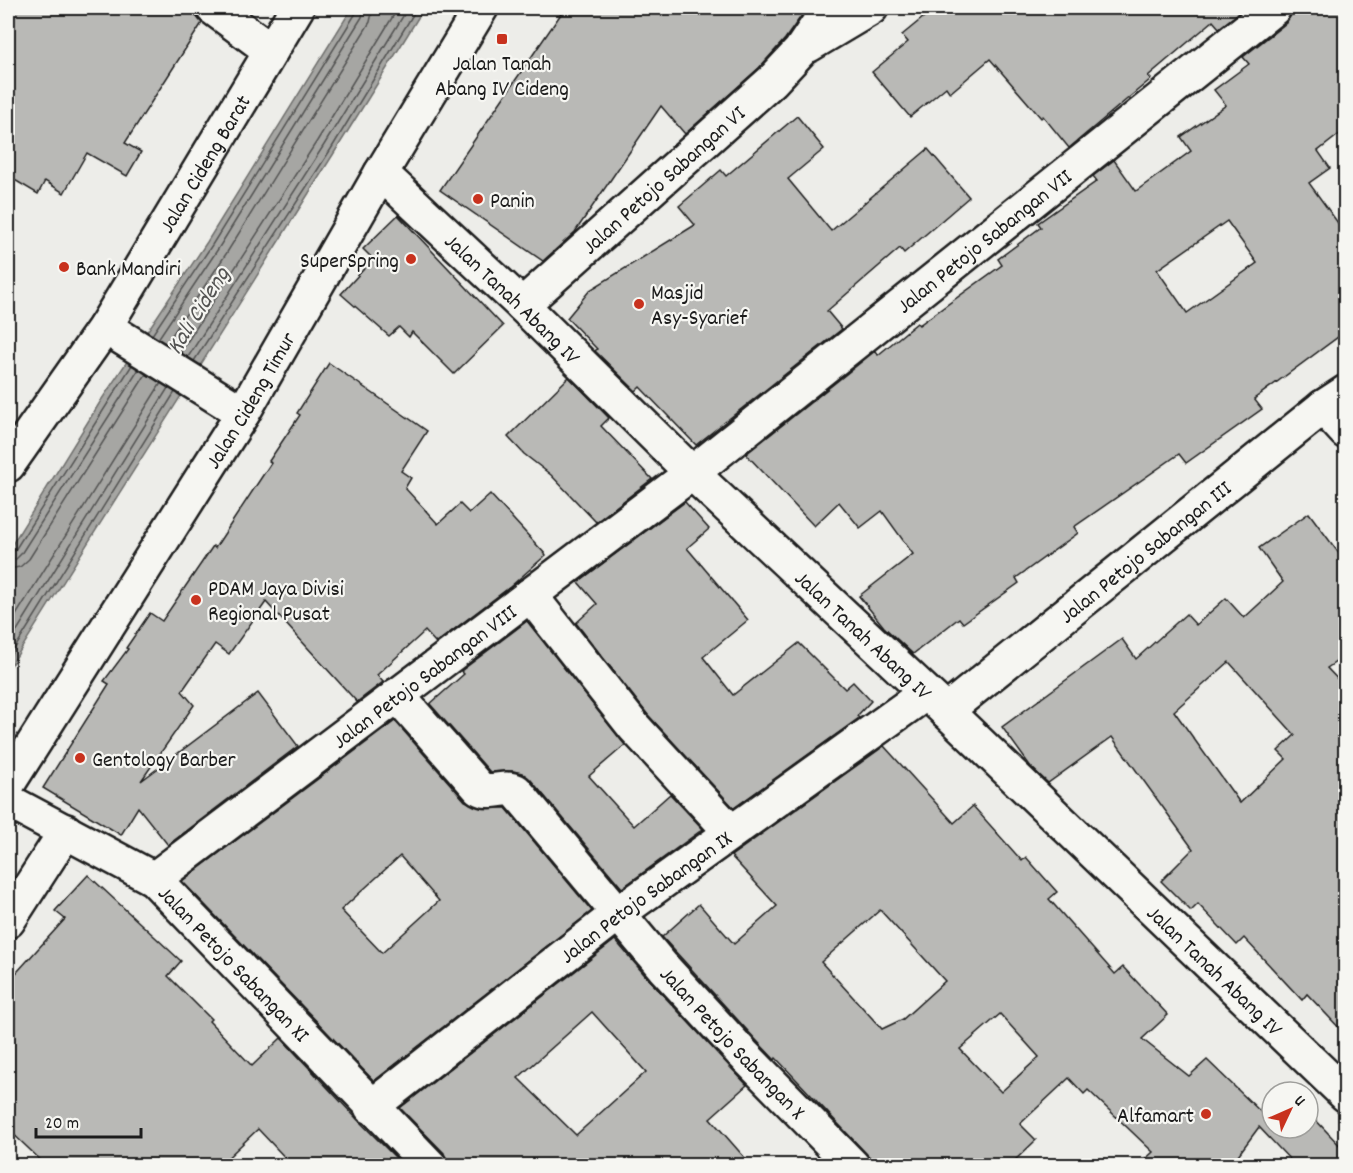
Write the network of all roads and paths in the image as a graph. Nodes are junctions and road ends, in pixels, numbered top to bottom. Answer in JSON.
{"nodes":[{"id":1,"x":213,"y":8,"type":"edge"},
{"id":2,"x":297,"y":8,"type":"edge"},
{"id":3,"x":481,"y":8,"type":"edge"},
{"id":4,"x":829,"y":8,"type":"edge"},
{"id":5,"x":871,"y":8,"type":"edge"},
{"id":6,"x":1274,"y":8,"type":"edge"},
{"id":7,"x":271,"y":51,"type":"junction"},
{"id":8,"x":800,"y":51,"type":"junction"},
{"id":9,"x":381,"y":173,"type":"junction"},
{"id":10,"x":522,"y":305,"type":"junction"},
{"id":11,"x":113,"y":332,"type":"junction"},
{"id":12,"x":1334,"y":400,"type":"edge"},
{"id":13,"x":243,"y":412,"type":"junction"},
{"id":14,"x":1346,"y":432,"type":"edge"},
{"id":15,"x":8,"y":465,"type":"edge"},
{"id":16,"x":692,"y":473,"type":"junction"},
{"id":17,"x":530,"y":595,"type":"junction"},
{"id":18,"x":397,"y":695,"type":"junction"},
{"id":19,"x":936,"y":702,"type":"junction"},
{"id":20,"x":8,"y":784,"type":"edge"},
{"id":21,"x":8,"y":801,"type":"edge"},
{"id":22,"x":66,"y":831,"type":"junction"},
{"id":23,"x":731,"y":832,"type":"junction"},
{"id":24,"x":154,"y":879,"type":"junction"},
{"id":25,"x":619,"y":913,"type":"junction"},
{"id":26,"x":8,"y":921,"type":"edge"},
{"id":27,"x":1346,"y":1095,"type":"edge"},
{"id":28,"x":371,"y":1107,"type":"junction"},
{"id":29,"x":430,"y":1166,"type":"edge"},
{"id":30,"x":853,"y":1166,"type":"edge"}],
"edges":[{"from":1,"to":7,"type":"street"},
{"from":2,"to":7,"type":"street","name":"Jalan Cideng Barat"},
{"from":3,"to":9,"type":"street","name":"Jalan Cideng Timur"},
{"from":4,"to":8,"type":"street","name":"Jalan Petojo Sabangan VI"},
{"from":5,"to":8,"type":"street","name":"Jalan Petojo Sabangan VI"},
{"from":6,"to":16,"type":"street","name":"Jalan Petojo Sabangan VII"},
{"from":7,"to":11,"type":"street","name":"Jalan Cideng Barat"},
{"from":8,"to":10,"type":"street","name":"Jalan Petojo Sabangan VI"},
{"from":9,"to":10,"type":"street","name":"Jalan Tanah Abang IV"},
{"from":9,"to":13,"type":"street","name":"Jalan Cideng Timur"},
{"from":10,"to":16,"type":"street","name":"Jalan Tanah Abang IV"},
{"from":11,"to":13,"type":"street"},
{"from":11,"to":15,"type":"street","name":"Jalan Cideng Barat"},
{"from":12,"to":14,"type":"street"},
{"from":12,"to":19,"type":"street","name":"Jalan Petojo Sabangan III"},
{"from":13,"to":20,"type":"street","name":"Jalan Cideng Timur"},
{"from":16,"to":17,"type":"street","name":"Jalan Petojo Sabangan VIII"},
{"from":16,"to":19,"type":"street","name":"Jalan Tanah Abang IV"},
{"from":17,"to":18,"type":"street","name":"Jalan Petojo Sabangan VIII"},
{"from":17,"to":23,"type":"street"},
{"from":18,"to":24,"type":"street","name":"Jalan Petojo Sabangan VIII"},
{"from":18,"to":25,"type":"street","name":"Jalan Petojo Sabangan X"},
{"from":19,"to":23,"type":"street","name":"Jalan Petojo Sabangan IX"},
{"from":19,"to":27,"type":"street","name":"Jalan Tanah Abang IV"},
{"from":21,"to":22,"type":"street","name":"Jalan Petojo Sabangan XI"},
{"from":22,"to":24,"type":"street","name":"Jalan Petojo Sabangan XI"},
{"from":22,"to":26,"type":"street"},
{"from":23,"to":25,"type":"street","name":"Jalan Petojo Sabangan IX"},
{"from":24,"to":28,"type":"street","name":"Jalan Petojo Sabangan XI"},
{"from":25,"to":28,"type":"street","name":"Jalan Petojo Sabangan IX"},
{"from":25,"to":30,"type":"street","name":"Jalan Petojo Sabangan X"},
{"from":28,"to":29,"type":"street","name":"Jalan Petojo Sabangan XI"}]}
